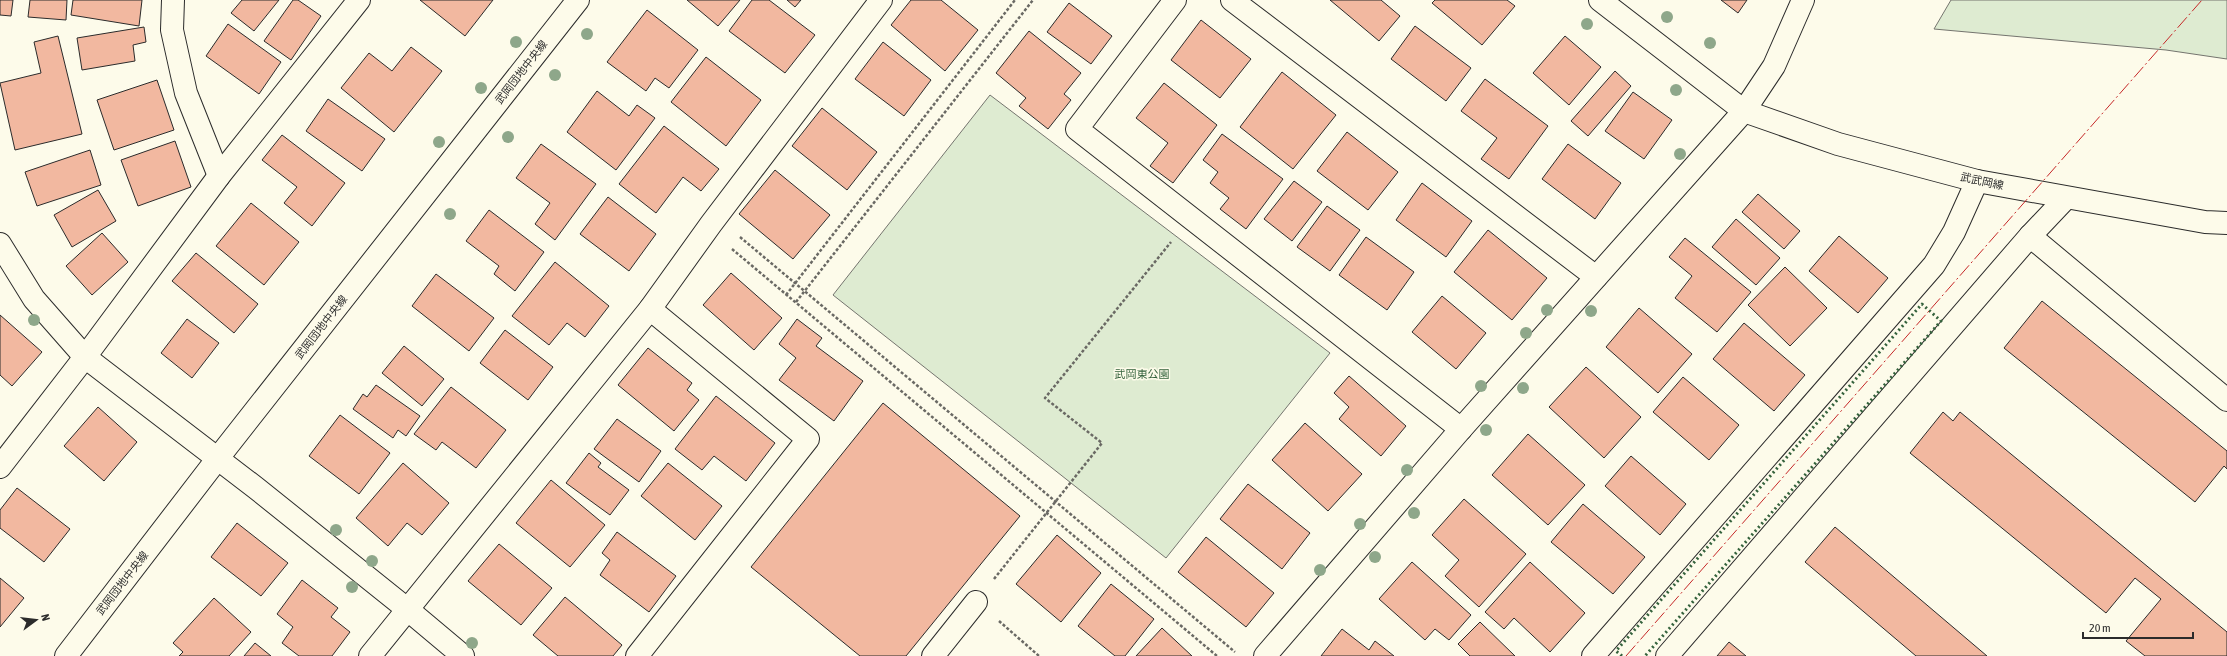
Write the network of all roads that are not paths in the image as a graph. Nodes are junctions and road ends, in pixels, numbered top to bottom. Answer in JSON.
{"nodes":[{"id":1,"x":173,"y":0,"type":"edge"},
{"id":2,"x":359,"y":0,"type":"edge"},
{"id":3,"x":578,"y":0,"type":"edge"},
{"id":4,"x":881,"y":0,"type":"edge"},
{"id":5,"x":1175,"y":0,"type":"edge"},
{"id":6,"x":1232,"y":0,"type":"edge"},
{"id":7,"x":1600,"y":0,"type":"edge"},
{"id":8,"x":1803,"y":0,"type":"edge"},
{"id":9,"x":1744,"y":111,"type":"junction"},
{"id":10,"x":219,"y":176,"type":"junction"},
{"id":11,"x":1977,"y":181,"type":"junction"},
{"id":12,"x":2066,"y":198,"type":"junction"},
{"id":13,"x":2204,"y":222,"type":"junction"},
{"id":14,"x":2227,"y":223,"type":"edge"},
{"id":15,"x":2227,"y":232,"type":"edge"},
{"id":16,"x":2030,"y":236,"type":"junction"},
{"id":17,"x":0,"y":244,"type":"edge"},
{"id":18,"x":1596,"y":277,"type":"junction"},
{"id":19,"x":650,"y":308,"type":"junction"},
{"id":20,"x":86,"y":357,"type":"junction"},
{"id":21,"x":2227,"y":400,"type":"edge"},
{"id":22,"x":1461,"y":429,"type":"junction"},
{"id":23,"x":218,"y":458,"type":"junction"},
{"id":24,"x":0,"y":467,"type":"edge"},
{"id":25,"x":976,"y":602,"type":"road end"},
{"id":26,"x":408,"y":609,"type":"junction"},
{"id":27,"x":66,"y":656,"type":"edge"},
{"id":28,"x":370,"y":656,"type":"edge"},
{"id":29,"x":463,"y":656,"type":"edge"},
{"id":30,"x":637,"y":656,"type":"edge"},
{"id":31,"x":934,"y":656,"type":"edge"},
{"id":32,"x":1265,"y":656,"type":"edge"},
{"id":33,"x":1593,"y":656,"type":"edge"},
{"id":34,"x":1667,"y":656,"type":"edge"}],
"edges":[{"from":1,"to":10,"type":"street"},
{"from":2,"to":10,"type":"street"},
{"from":3,"to":23,"type":"street","name":"武岡団地中央線"},
{"from":4,"to":19,"type":"street"},
{"from":5,"to":22,"type":"street"},
{"from":6,"to":18,"type":"street"},
{"from":7,"to":9,"type":"street","name":"武武岡線"},
{"from":8,"to":9,"type":"street"},
{"from":9,"to":11,"type":"street","name":"武武岡線"},
{"from":9,"to":18,"type":"street"},
{"from":10,"to":20,"type":"street"},
{"from":11,"to":12,"type":"street","name":"武武岡線"},
{"from":11,"to":33,"type":"street"},
{"from":12,"to":13,"type":"street","name":"武武岡線"},
{"from":12,"to":16,"type":"street"},
{"from":13,"to":14,"type":"street","name":"武武岡線"},
{"from":13,"to":15,"type":"street"},
{"from":16,"to":21,"type":"street"},
{"from":16,"to":34,"type":"street"},
{"from":17,"to":20,"type":"street"},
{"from":18,"to":22,"type":"street"},
{"from":19,"to":26,"type":"street"},
{"from":19,"to":30,"type":"street"},
{"from":20,"to":23,"type":"street"},
{"from":20,"to":24,"type":"street"},
{"from":22,"to":32,"type":"street"},
{"from":23,"to":26,"type":"street"},
{"from":23,"to":27,"type":"street","name":"武岡団地中央線"},
{"from":25,"to":31,"type":"street"},
{"from":26,"to":28,"type":"street"},
{"from":26,"to":29,"type":"street"}]}
